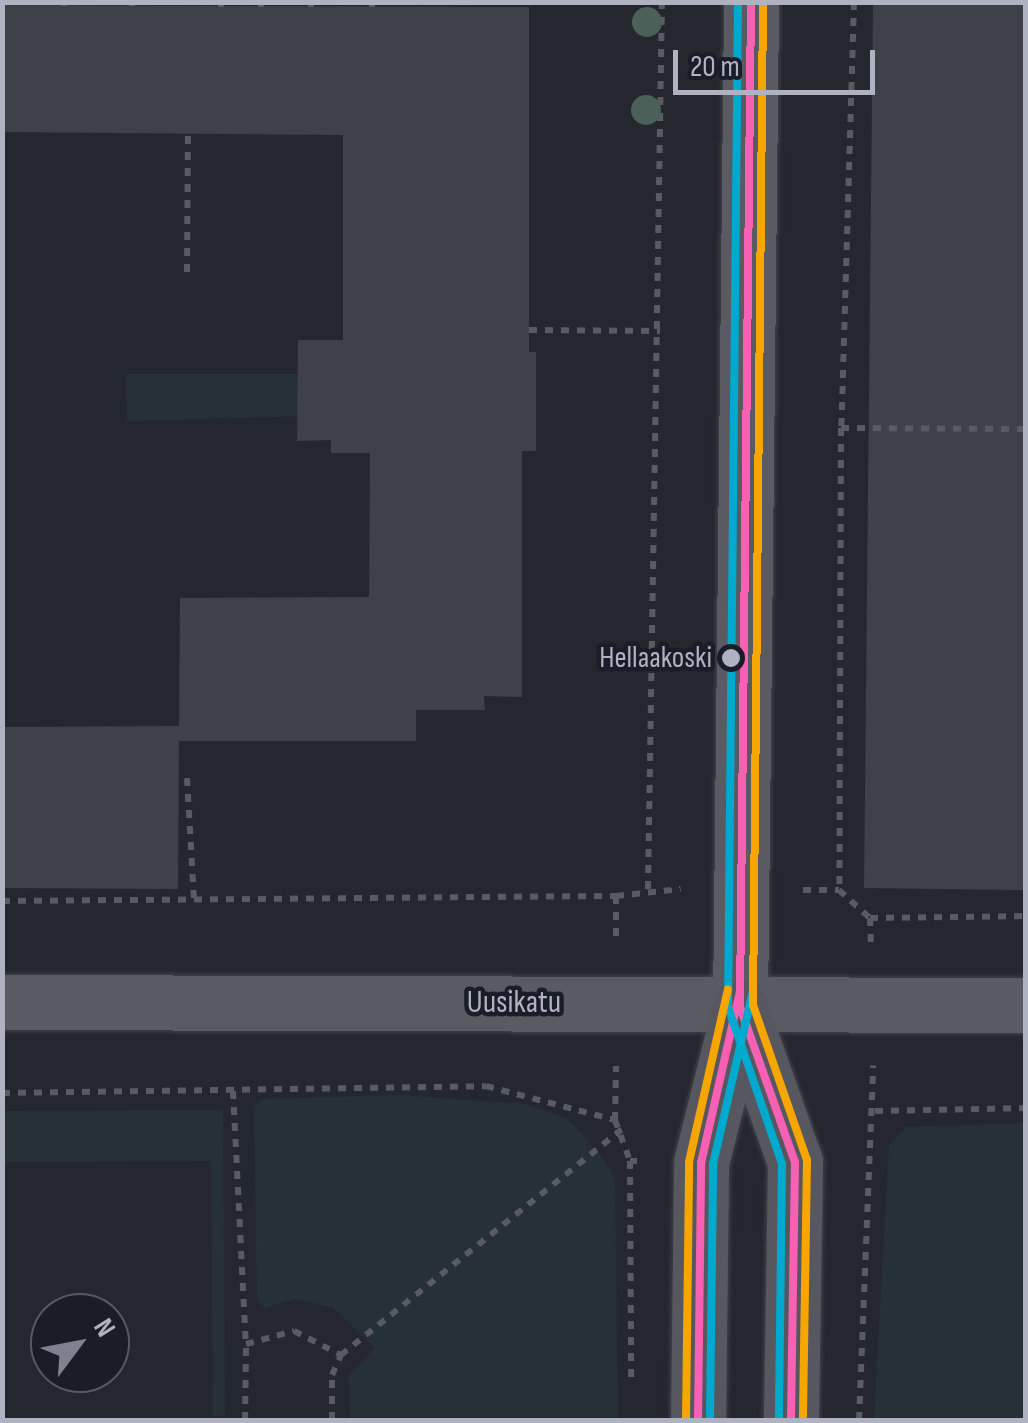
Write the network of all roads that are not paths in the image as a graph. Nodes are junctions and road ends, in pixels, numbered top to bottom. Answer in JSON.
{"nodes":[{"id":1,"x":751,"y":2,"type":"edge"},
{"id":2,"x":2,"y":1002,"type":"edge"},
{"id":3,"x":1026,"y":1005,"type":"edge"},
{"id":4,"x":740,"y":1007,"type":"junction"},
{"id":5,"x":698,"y":1420,"type":"edge"},
{"id":6,"x":790,"y":1420,"type":"edge"}],
"edges":[{"from":1,"to":4,"type":"main road"},
{"from":2,"to":4,"type":"main road","name":"Uusikatu"},
{"from":3,"to":4,"type":"main road","name":"Uusikatu"},
{"from":4,"to":5,"type":"main road"},
{"from":4,"to":6,"type":"main road"}]}
